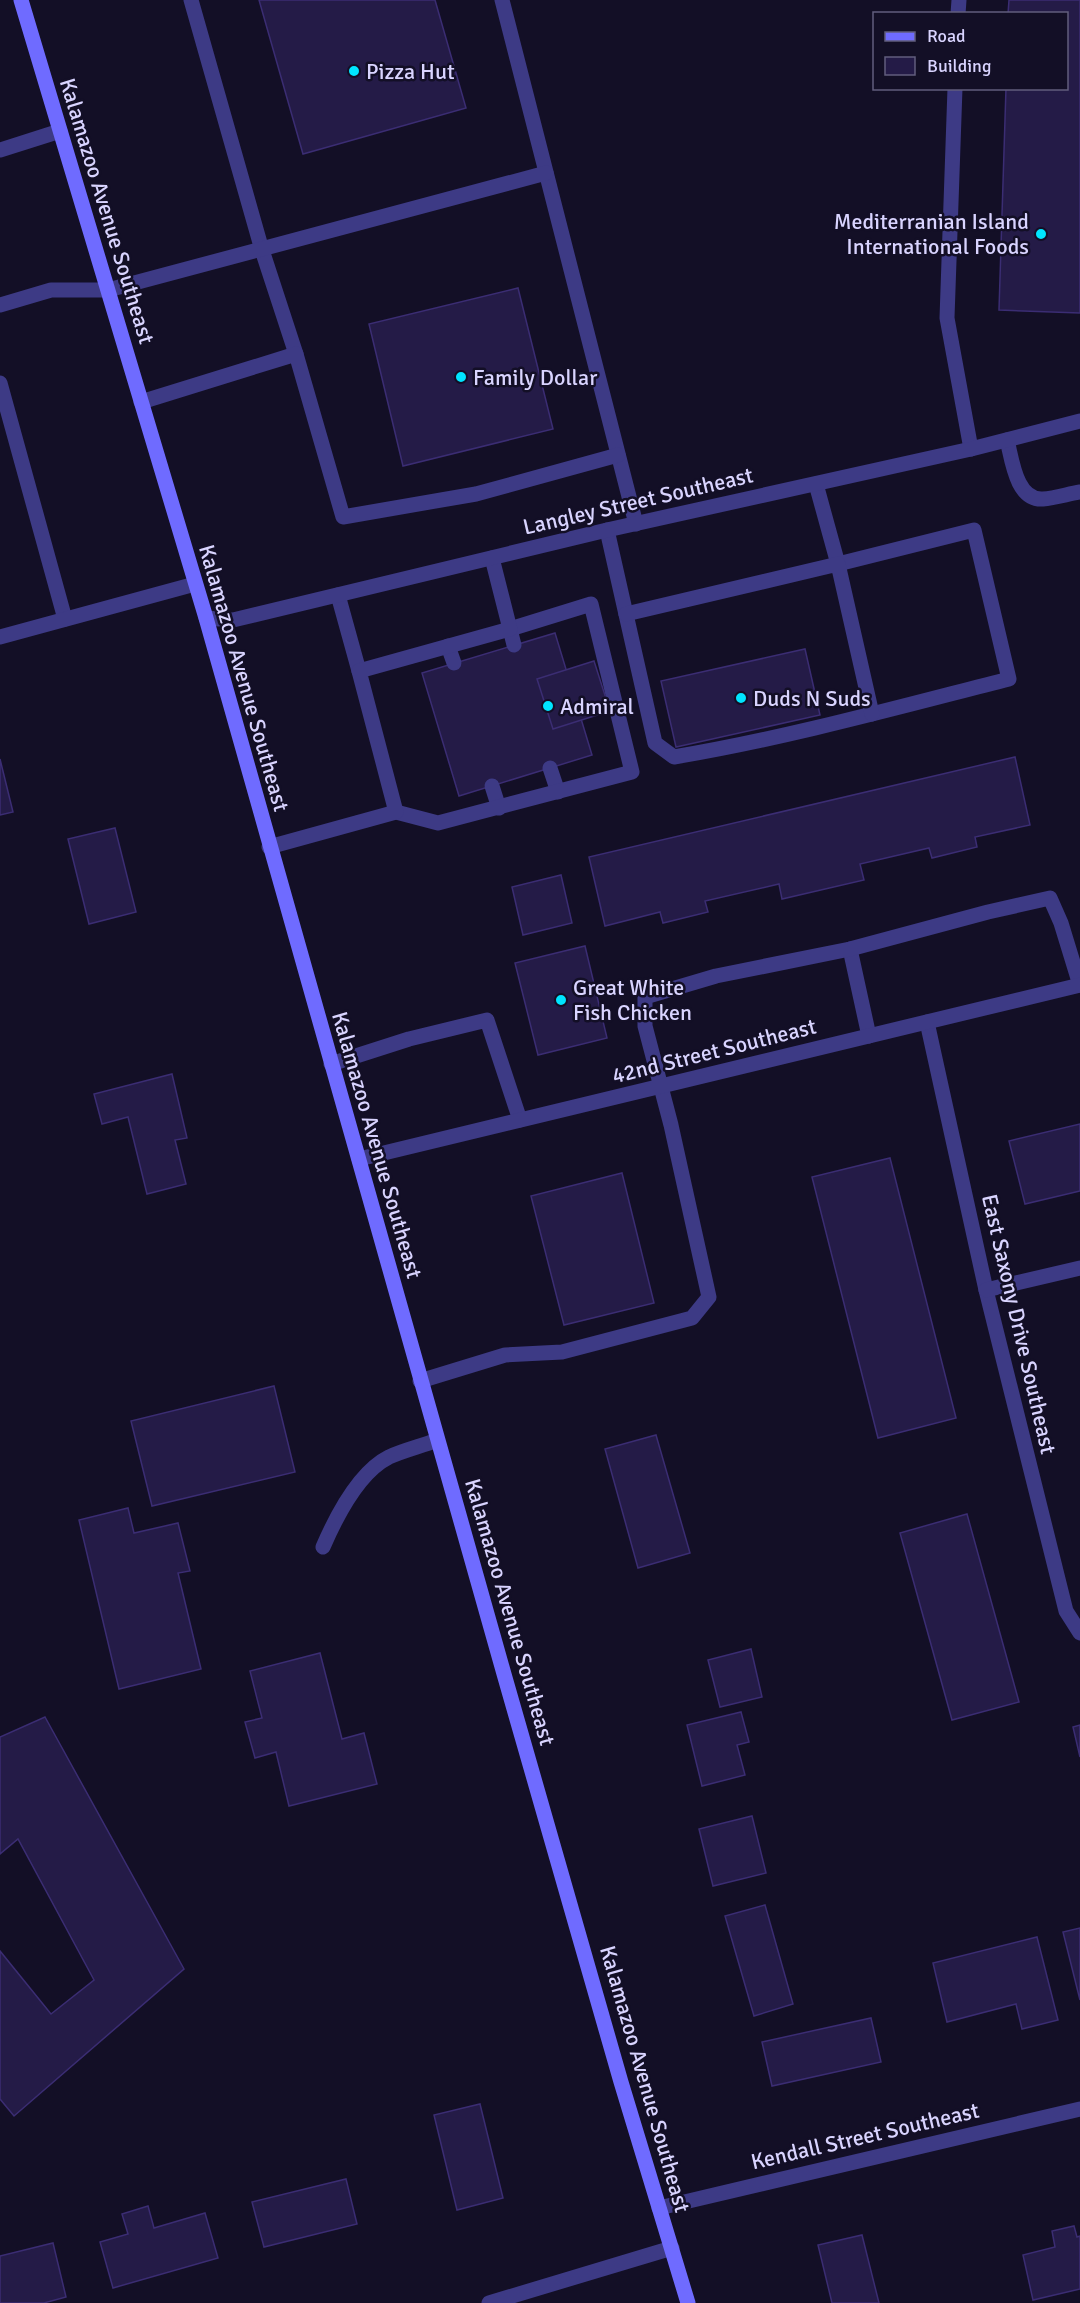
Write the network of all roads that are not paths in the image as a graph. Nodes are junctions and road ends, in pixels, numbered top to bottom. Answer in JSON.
{"nodes":[{"id":1,"x":21,"y":0,"type":"edge"},
{"id":2,"x":191,"y":0,"type":"edge"},
{"id":3,"x":502,"y":0,"type":"edge"},
{"id":4,"x":955,"y":90,"type":"edge"},
{"id":5,"x":60,"y":131,"type":"junction"},
{"id":6,"x":0,"y":150,"type":"edge"},
{"id":7,"x":546,"y":173,"type":"junction"},
{"id":8,"x":262,"y":250,"type":"junction"},
{"id":9,"x":108,"y":290,"type":"junction"},
{"id":10,"x":0,"y":305,"type":"edge"},
{"id":11,"x":296,"y":354,"type":"junction"},
{"id":12,"x":0,"y":383,"type":"edge"},
{"id":13,"x":141,"y":402,"type":"junction"},
{"id":14,"x":1080,"y":421,"type":"edge"},
{"id":15,"x":1007,"y":440,"type":"junction"},
{"id":16,"x":971,"y":448,"type":"junction"},
{"id":17,"x":618,"y":455,"type":"junction"},
{"id":18,"x":816,"y":484,"type":"junction"},
{"id":19,"x":1080,"y":492,"type":"edge"},
{"id":20,"x":636,"y":524,"type":"junction"},
{"id":21,"x":607,"y":530,"type":"junction"},
{"id":22,"x":492,"y":558,"type":"junction"},
{"id":23,"x":838,"y":564,"type":"junction"},
{"id":24,"x":195,"y":584,"type":"junction"},
{"id":25,"x":338,"y":595,"type":"junction"},
{"id":26,"x":626,"y":614,"type":"junction"},
{"id":27,"x":206,"y":618,"type":"junction"},
{"id":28,"x":65,"y":619,"type":"junction"},
{"id":29,"x":510,"y":629,"type":"junction"},
{"id":30,"x":0,"y":637,"type":"edge"},
{"id":31,"x":514,"y":645,"type":"dead end"},
{"id":32,"x":448,"y":646,"type":"junction"},
{"id":33,"x":454,"y":663,"type":"dead end"},
{"id":34,"x":358,"y":671,"type":"junction"},
{"id":35,"x":872,"y":714,"type":"junction"},
{"id":36,"x":550,"y":768,"type":"dead end"},
{"id":37,"x":492,"y":786,"type":"dead end"},
{"id":38,"x":558,"y":792,"type":"junction"},
{"id":39,"x":498,"y":808,"type":"junction"},
{"id":40,"x":396,"y":812,"type":"junction"},
{"id":41,"x":269,"y":847,"type":"junction"},
{"id":42,"x":850,"y":949,"type":"junction"},
{"id":43,"x":1080,"y":985,"type":"edge"},
{"id":44,"x":927,"y":1022,"type":"junction"},
{"id":45,"x":870,"y":1036,"type":"junction"},
{"id":46,"x":331,"y":1064,"type":"junction"},
{"id":47,"x":659,"y":1087,"type":"junction"},
{"id":48,"x":520,"y":1120,"type":"junction"},
{"id":49,"x":359,"y":1159,"type":"junction"},
{"id":50,"x":1080,"y":1268,"type":"edge"},
{"id":51,"x":986,"y":1290,"type":"junction"},
{"id":52,"x":420,"y":1381,"type":"junction"},
{"id":53,"x":437,"y":1440,"type":"junction"},
{"id":54,"x":323,"y":1547,"type":"dead end"},
{"id":55,"x":1080,"y":1633,"type":"edge"},
{"id":56,"x":1080,"y":2109,"type":"edge"},
{"id":57,"x":659,"y":2208,"type":"junction"},
{"id":58,"x":672,"y":2248,"type":"junction"},
{"id":59,"x":489,"y":2303,"type":"edge"},
{"id":60,"x":688,"y":2303,"type":"edge"}],
"edges":[{"from":1,"to":5,"type":"main road","name":"Kalamazoo Avenue Southeast"},
{"from":2,"to":8,"type":"street"},
{"from":3,"to":7,"type":"street"},
{"from":4,"to":16,"type":"street"},
{"from":5,"to":6,"type":"street"},
{"from":5,"to":9,"type":"main road","name":"Kalamazoo Avenue Southeast"},
{"from":7,"to":8,"type":"street"},
{"from":7,"to":17,"type":"street"},
{"from":8,"to":9,"type":"street"},
{"from":8,"to":11,"type":"street"},
{"from":9,"to":10,"type":"street"},
{"from":9,"to":13,"type":"main road","name":"Kalamazoo Avenue Southeast"},
{"from":11,"to":13,"type":"street"},
{"from":11,"to":17,"type":"street"},
{"from":12,"to":28,"type":"street"},
{"from":13,"to":24,"type":"main road","name":"Kalamazoo Avenue Southeast"},
{"from":14,"to":15,"type":"street","name":"Langley Street Southeast"},
{"from":15,"to":16,"type":"street","name":"Langley Street Southeast"},
{"from":15,"to":19,"type":"street"},
{"from":16,"to":18,"type":"street","name":"Langley Street Southeast"},
{"from":17,"to":20,"type":"street"},
{"from":18,"to":20,"type":"street","name":"Langley Street Southeast"},
{"from":18,"to":23,"type":"street"},
{"from":20,"to":21,"type":"street","name":"Langley Street Southeast"},
{"from":21,"to":22,"type":"street","name":"Langley Street Southeast"},
{"from":21,"to":26,"type":"street"},
{"from":22,"to":25,"type":"street","name":"Langley Street Southeast"},
{"from":22,"to":29,"type":"street"},
{"from":23,"to":26,"type":"street"},
{"from":23,"to":35,"type":"street"},
{"from":23,"to":35,"type":"street"},
{"from":24,"to":27,"type":"main road","name":"Kalamazoo Avenue Southeast"},
{"from":24,"to":28,"type":"street"},
{"from":25,"to":27,"type":"street","name":"Langley Street Southeast"},
{"from":25,"to":34,"type":"street"},
{"from":26,"to":35,"type":"street"},
{"from":27,"to":41,"type":"main road","name":"Kalamazoo Avenue Southeast"},
{"from":28,"to":30,"type":"street"},
{"from":29,"to":31,"type":"street"},
{"from":29,"to":32,"type":"street"},
{"from":29,"to":38,"type":"street"},
{"from":32,"to":33,"type":"street"},
{"from":32,"to":34,"type":"street"},
{"from":34,"to":40,"type":"street"},
{"from":36,"to":38,"type":"street"},
{"from":37,"to":39,"type":"street"},
{"from":38,"to":39,"type":"street"},
{"from":39,"to":40,"type":"street"},
{"from":40,"to":41,"type":"street"},
{"from":41,"to":46,"type":"main road","name":"Kalamazoo Avenue Southeast"},
{"from":42,"to":43,"type":"street"},
{"from":42,"to":45,"type":"street"},
{"from":42,"to":47,"type":"street"},
{"from":43,"to":44,"type":"street","name":"42nd Street Southeast"},
{"from":44,"to":45,"type":"street","name":"42nd Street Southeast"},
{"from":44,"to":51,"type":"street","name":"East Saxony Drive Southeast"},
{"from":45,"to":47,"type":"street","name":"42nd Street Southeast"},
{"from":46,"to":48,"type":"street"},
{"from":46,"to":49,"type":"main road","name":"Kalamazoo Avenue Southeast"},
{"from":47,"to":48,"type":"street","name":"42nd Street Southeast"},
{"from":47,"to":52,"type":"street"},
{"from":48,"to":49,"type":"street","name":"42nd Street Southeast"},
{"from":49,"to":52,"type":"main road","name":"Kalamazoo Avenue Southeast"},
{"from":50,"to":51,"type":"street"},
{"from":51,"to":55,"type":"street","name":"East Saxony Drive Southeast"},
{"from":52,"to":53,"type":"main road","name":"Kalamazoo Avenue Southeast"},
{"from":53,"to":54,"type":"street"},
{"from":53,"to":57,"type":"main road","name":"Kalamazoo Avenue Southeast"},
{"from":56,"to":57,"type":"street","name":"Kendall Street Southeast"},
{"from":57,"to":58,"type":"main road","name":"Kalamazoo Avenue Southeast"},
{"from":58,"to":59,"type":"street"},
{"from":58,"to":60,"type":"main road","name":"Kalamazoo Avenue Southeast"}]}
